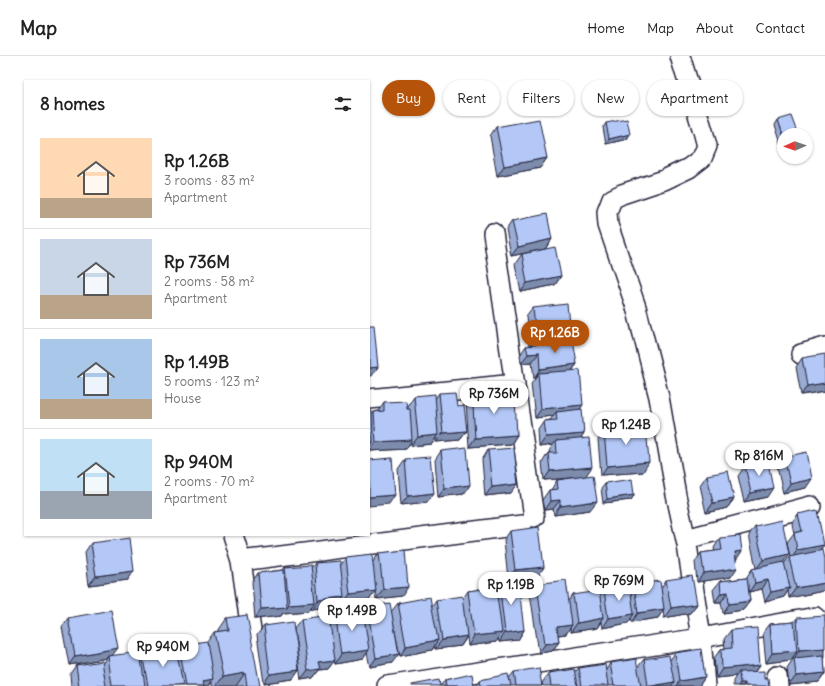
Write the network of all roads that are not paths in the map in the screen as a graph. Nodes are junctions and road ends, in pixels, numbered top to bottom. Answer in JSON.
{"nodes":[{"id":1,"x":680,"y":56,"type":"edge"},
{"id":2,"x":493,"y":233,"type":"dead end"},
{"id":3,"x":825,"y":347,"type":"edge"},
{"id":4,"x":801,"y":354,"type":"dead end"},
{"id":5,"x":515,"y":384,"type":"junction"},
{"id":6,"x":370,"y":399,"type":"edge"},
{"id":7,"x":810,"y":506,"type":"dead end"},
{"id":8,"x":233,"y":536,"type":"edge"},
{"id":9,"x":686,"y":539,"type":"junction"},
{"id":10,"x":241,"y":560,"type":"junction"},
{"id":11,"x":816,"y":617,"type":"edge"},
{"id":12,"x":701,"y":638,"type":"junction"},
{"id":13,"x":259,"y":686,"type":"edge"},
{"id":14,"x":388,"y":686,"type":"edge"},
{"id":15,"x":705,"y":686,"type":"edge"}],
"edges":[{"from":1,"to":9,"type":"street"},
{"from":2,"to":5,"type":"street"},
{"from":3,"to":4,"type":"street"},
{"from":5,"to":6,"type":"street"},
{"from":5,"to":10,"type":"street"},
{"from":7,"to":9,"type":"street"},
{"from":8,"to":10,"type":"street"},
{"from":9,"to":12,"type":"street"},
{"from":10,"to":13,"type":"street"},
{"from":11,"to":12,"type":"street"},
{"from":12,"to":14,"type":"street"},
{"from":12,"to":15,"type":"street"}]}
